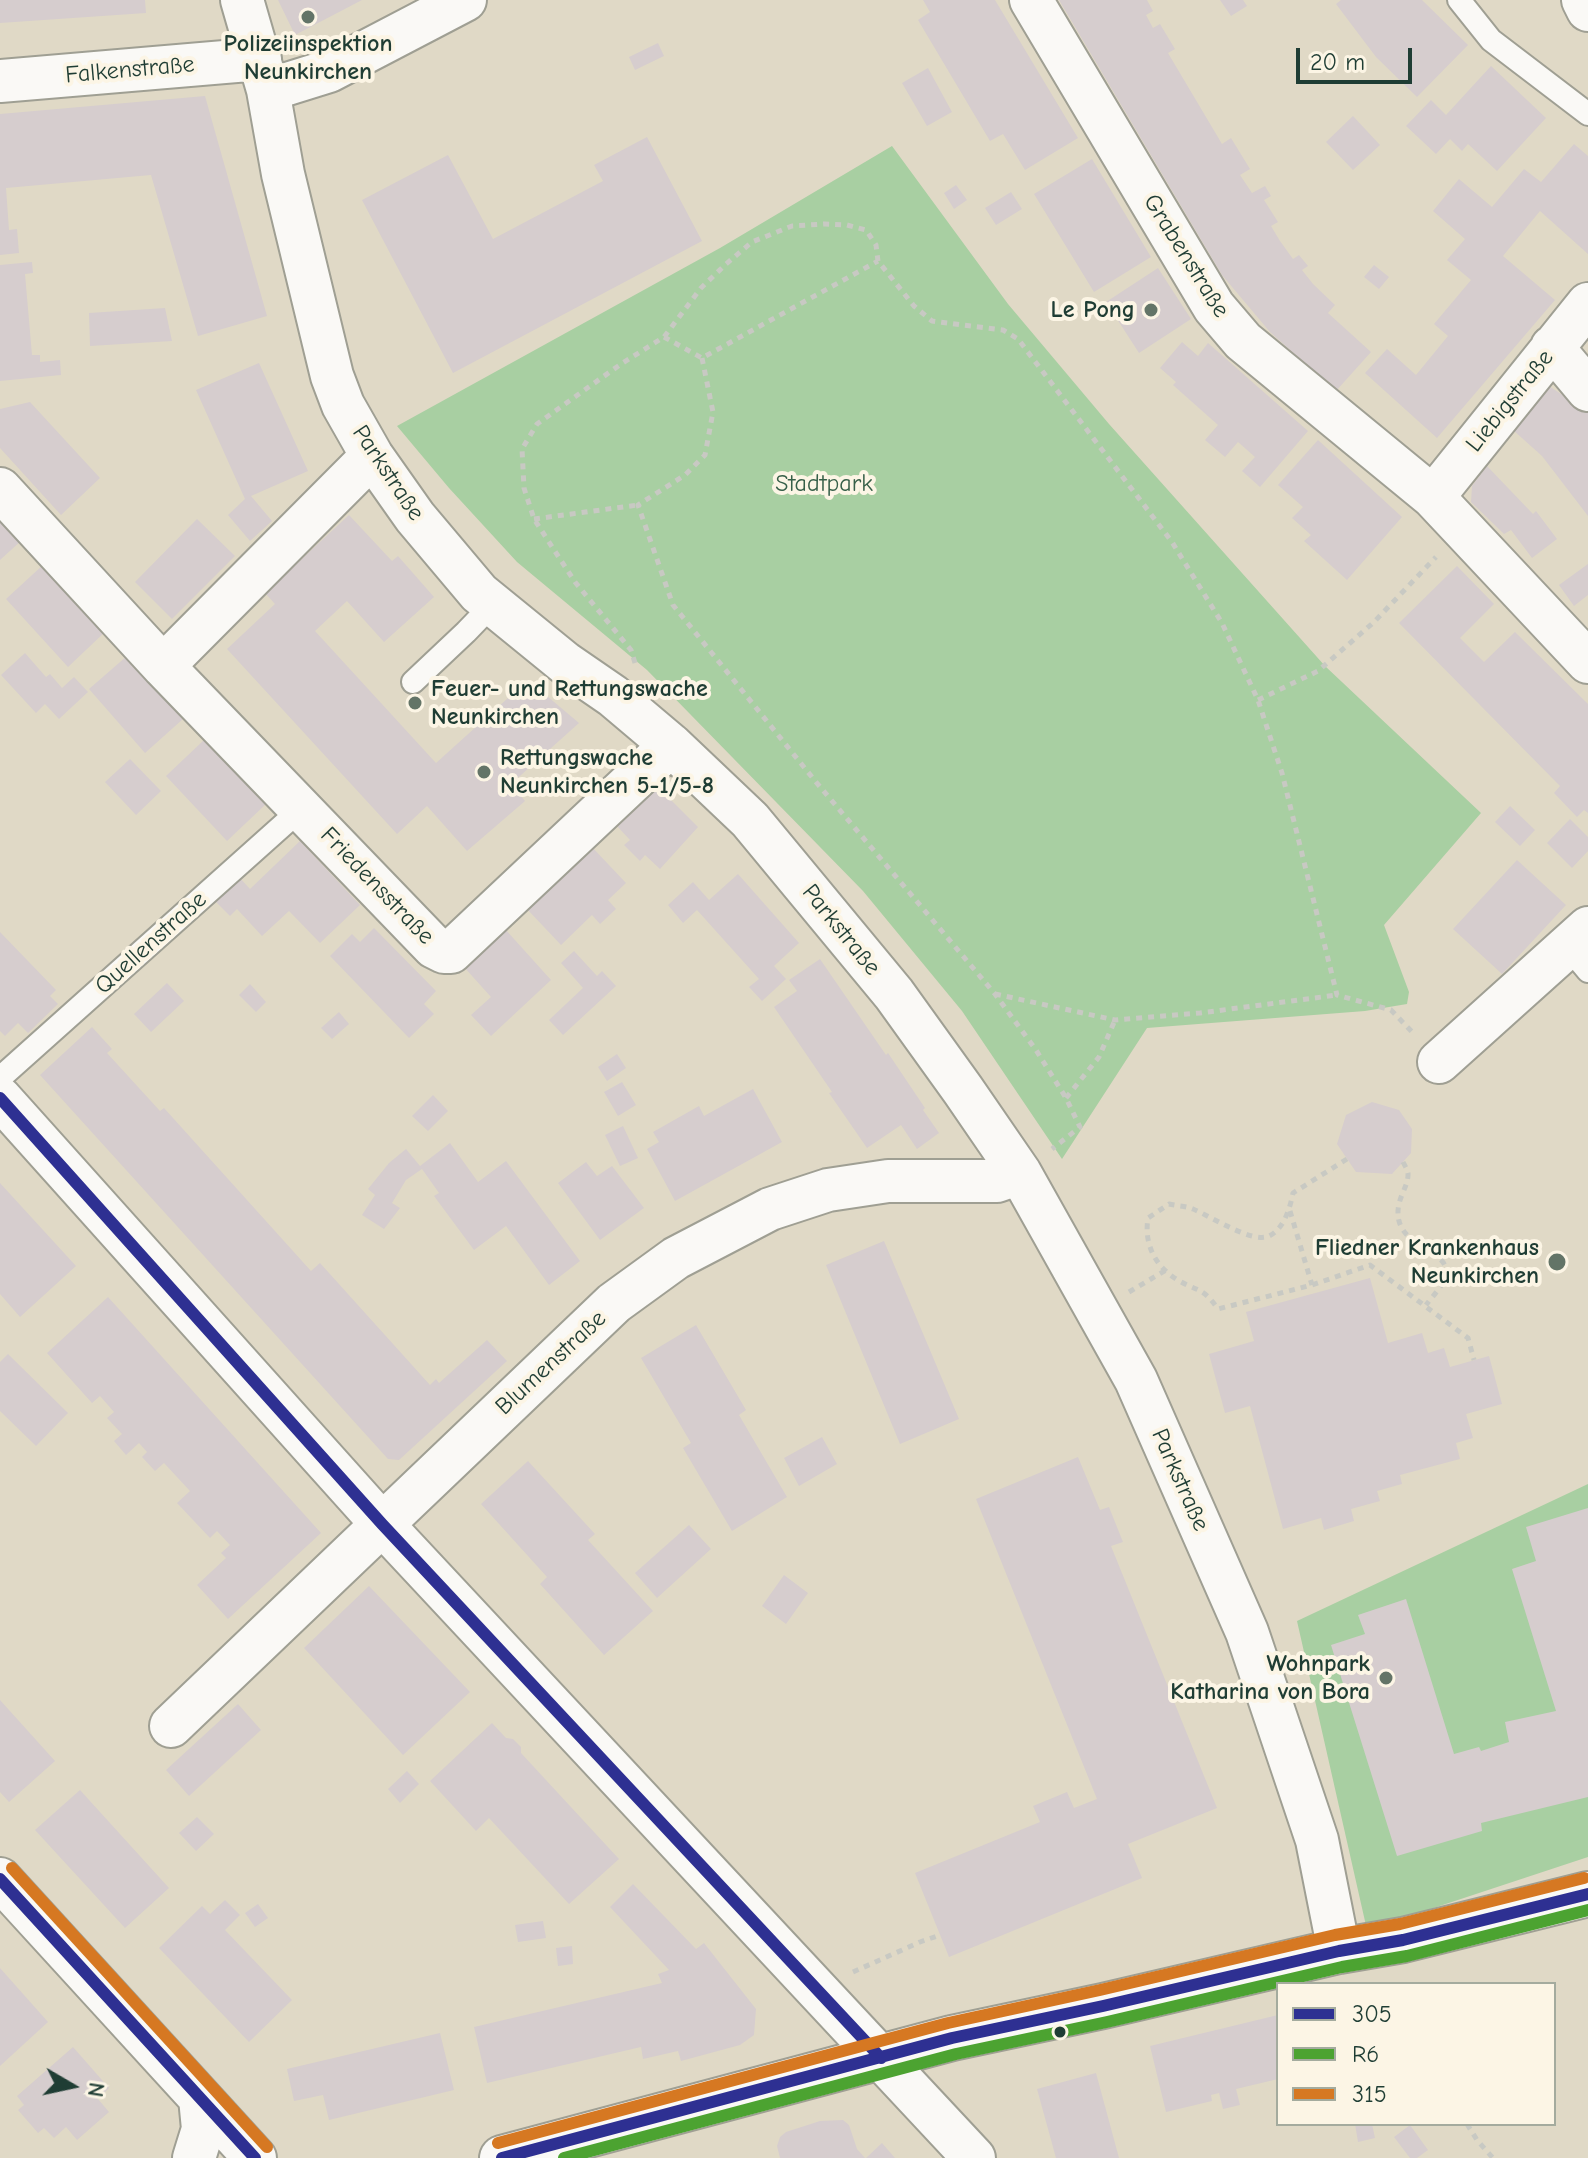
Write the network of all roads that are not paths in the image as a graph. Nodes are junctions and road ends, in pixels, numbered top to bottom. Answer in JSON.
{"nodes":[{"id":1,"x":242,"y":0,"type":"edge"},
{"id":2,"x":465,"y":0,"type":"edge"},
{"id":3,"x":1031,"y":0,"type":"edge"},
{"id":4,"x":1459,"y":0,"type":"edge"},
{"id":5,"x":1583,"y":0,"type":"edge"},
{"id":6,"x":1588,"y":10,"type":"edge"},
{"id":7,"x":264,"y":74,"type":"junction"},
{"id":8,"x":0,"y":81,"type":"edge"},
{"id":9,"x":1588,"y":114,"type":"edge"},
{"id":10,"x":1588,"y":304,"type":"edge"},
{"id":11,"x":1552,"y":347,"type":"junction"},
{"id":12,"x":1588,"y":390,"type":"edge"},
{"id":13,"x":372,"y":456,"type":"junction"},
{"id":14,"x":0,"y":489,"type":"edge"},
{"id":15,"x":1433,"y":497,"type":"junction"},
{"id":16,"x":493,"y":604,"type":"junction"},
{"id":17,"x":1588,"y":662,"type":"edge"},
{"id":18,"x":163,"y":666,"type":"junction"},
{"id":19,"x":413,"y":682,"type":"dead end"},
{"id":20,"x":671,"y":745,"type":"junction"},
{"id":21,"x":301,"y":809,"type":"junction"},
{"id":22,"x":1581,"y":948,"type":"edge"},
{"id":23,"x":1439,"y":1062,"type":"road end"},
{"id":24,"x":0,"y":1078,"type":"edge"},
{"id":25,"x":0,"y":1098,"type":"edge"},
{"id":26,"x":1020,"y":1173,"type":"junction"},
{"id":27,"x":382,"y":1524,"type":"junction"},
{"id":28,"x":171,"y":1726,"type":"dead end"},
{"id":29,"x":0,"y":1879,"type":"edge"},
{"id":30,"x":1588,"y":1894,"type":"edge"},
{"id":31,"x":1339,"y":1951,"type":"junction"},
{"id":32,"x":881,"y":2058,"type":"junction"},
{"id":33,"x":200,"y":2098,"type":"junction"},
{"id":34,"x":194,"y":2158,"type":"edge"},
{"id":35,"x":255,"y":2158,"type":"edge"},
{"id":36,"x":502,"y":2158,"type":"edge"},
{"id":37,"x":974,"y":2158,"type":"edge"}],
"edges":[{"from":1,"to":7,"type":"street","name":"Parkstraße"},
{"from":2,"to":7,"type":"street","name":"Falkenstraße"},
{"from":3,"to":15,"type":"street","name":"Grabenstraße"},
{"from":4,"to":9,"type":"lane"},
{"from":5,"to":6,"type":"street"},
{"from":7,"to":8,"type":"street","name":"Falkenstraße"},
{"from":7,"to":13,"type":"street","name":"Parkstraße"},
{"from":10,"to":11,"type":"street","name":"Liebigstraße"},
{"from":11,"to":12,"type":"street"},
{"from":11,"to":15,"type":"street","name":"Liebigstraße"},
{"from":13,"to":16,"type":"street","name":"Parkstraße"},
{"from":13,"to":18,"type":"street"},
{"from":14,"to":18,"type":"street","name":"Friedensstraße"},
{"from":15,"to":17,"type":"street","name":"Grabenstraße"},
{"from":16,"to":19,"type":"lane"},
{"from":16,"to":20,"type":"street","name":"Parkstraße"},
{"from":18,"to":21,"type":"street","name":"Friedensstraße"},
{"from":20,"to":21,"type":"street","name":"Friedensstraße"},
{"from":20,"to":26,"type":"street","name":"Parkstraße"},
{"from":21,"to":24,"type":"lane","name":"Quellenstraße"},
{"from":22,"to":23,"type":"street"},
{"from":25,"to":27,"type":"street"},
{"from":26,"to":27,"type":"street","name":"Blumenstraße"},
{"from":26,"to":31,"type":"street","name":"Parkstraße"},
{"from":27,"to":28,"type":"street","name":"Blumenstraße"},
{"from":27,"to":32,"type":"street"},
{"from":29,"to":33,"type":"street"},
{"from":30,"to":31,"type":"street"},
{"from":31,"to":32,"type":"street"},
{"from":32,"to":36,"type":"street"},
{"from":32,"to":37,"type":"street"},
{"from":33,"to":34,"type":"street"},
{"from":33,"to":35,"type":"street"}]}
